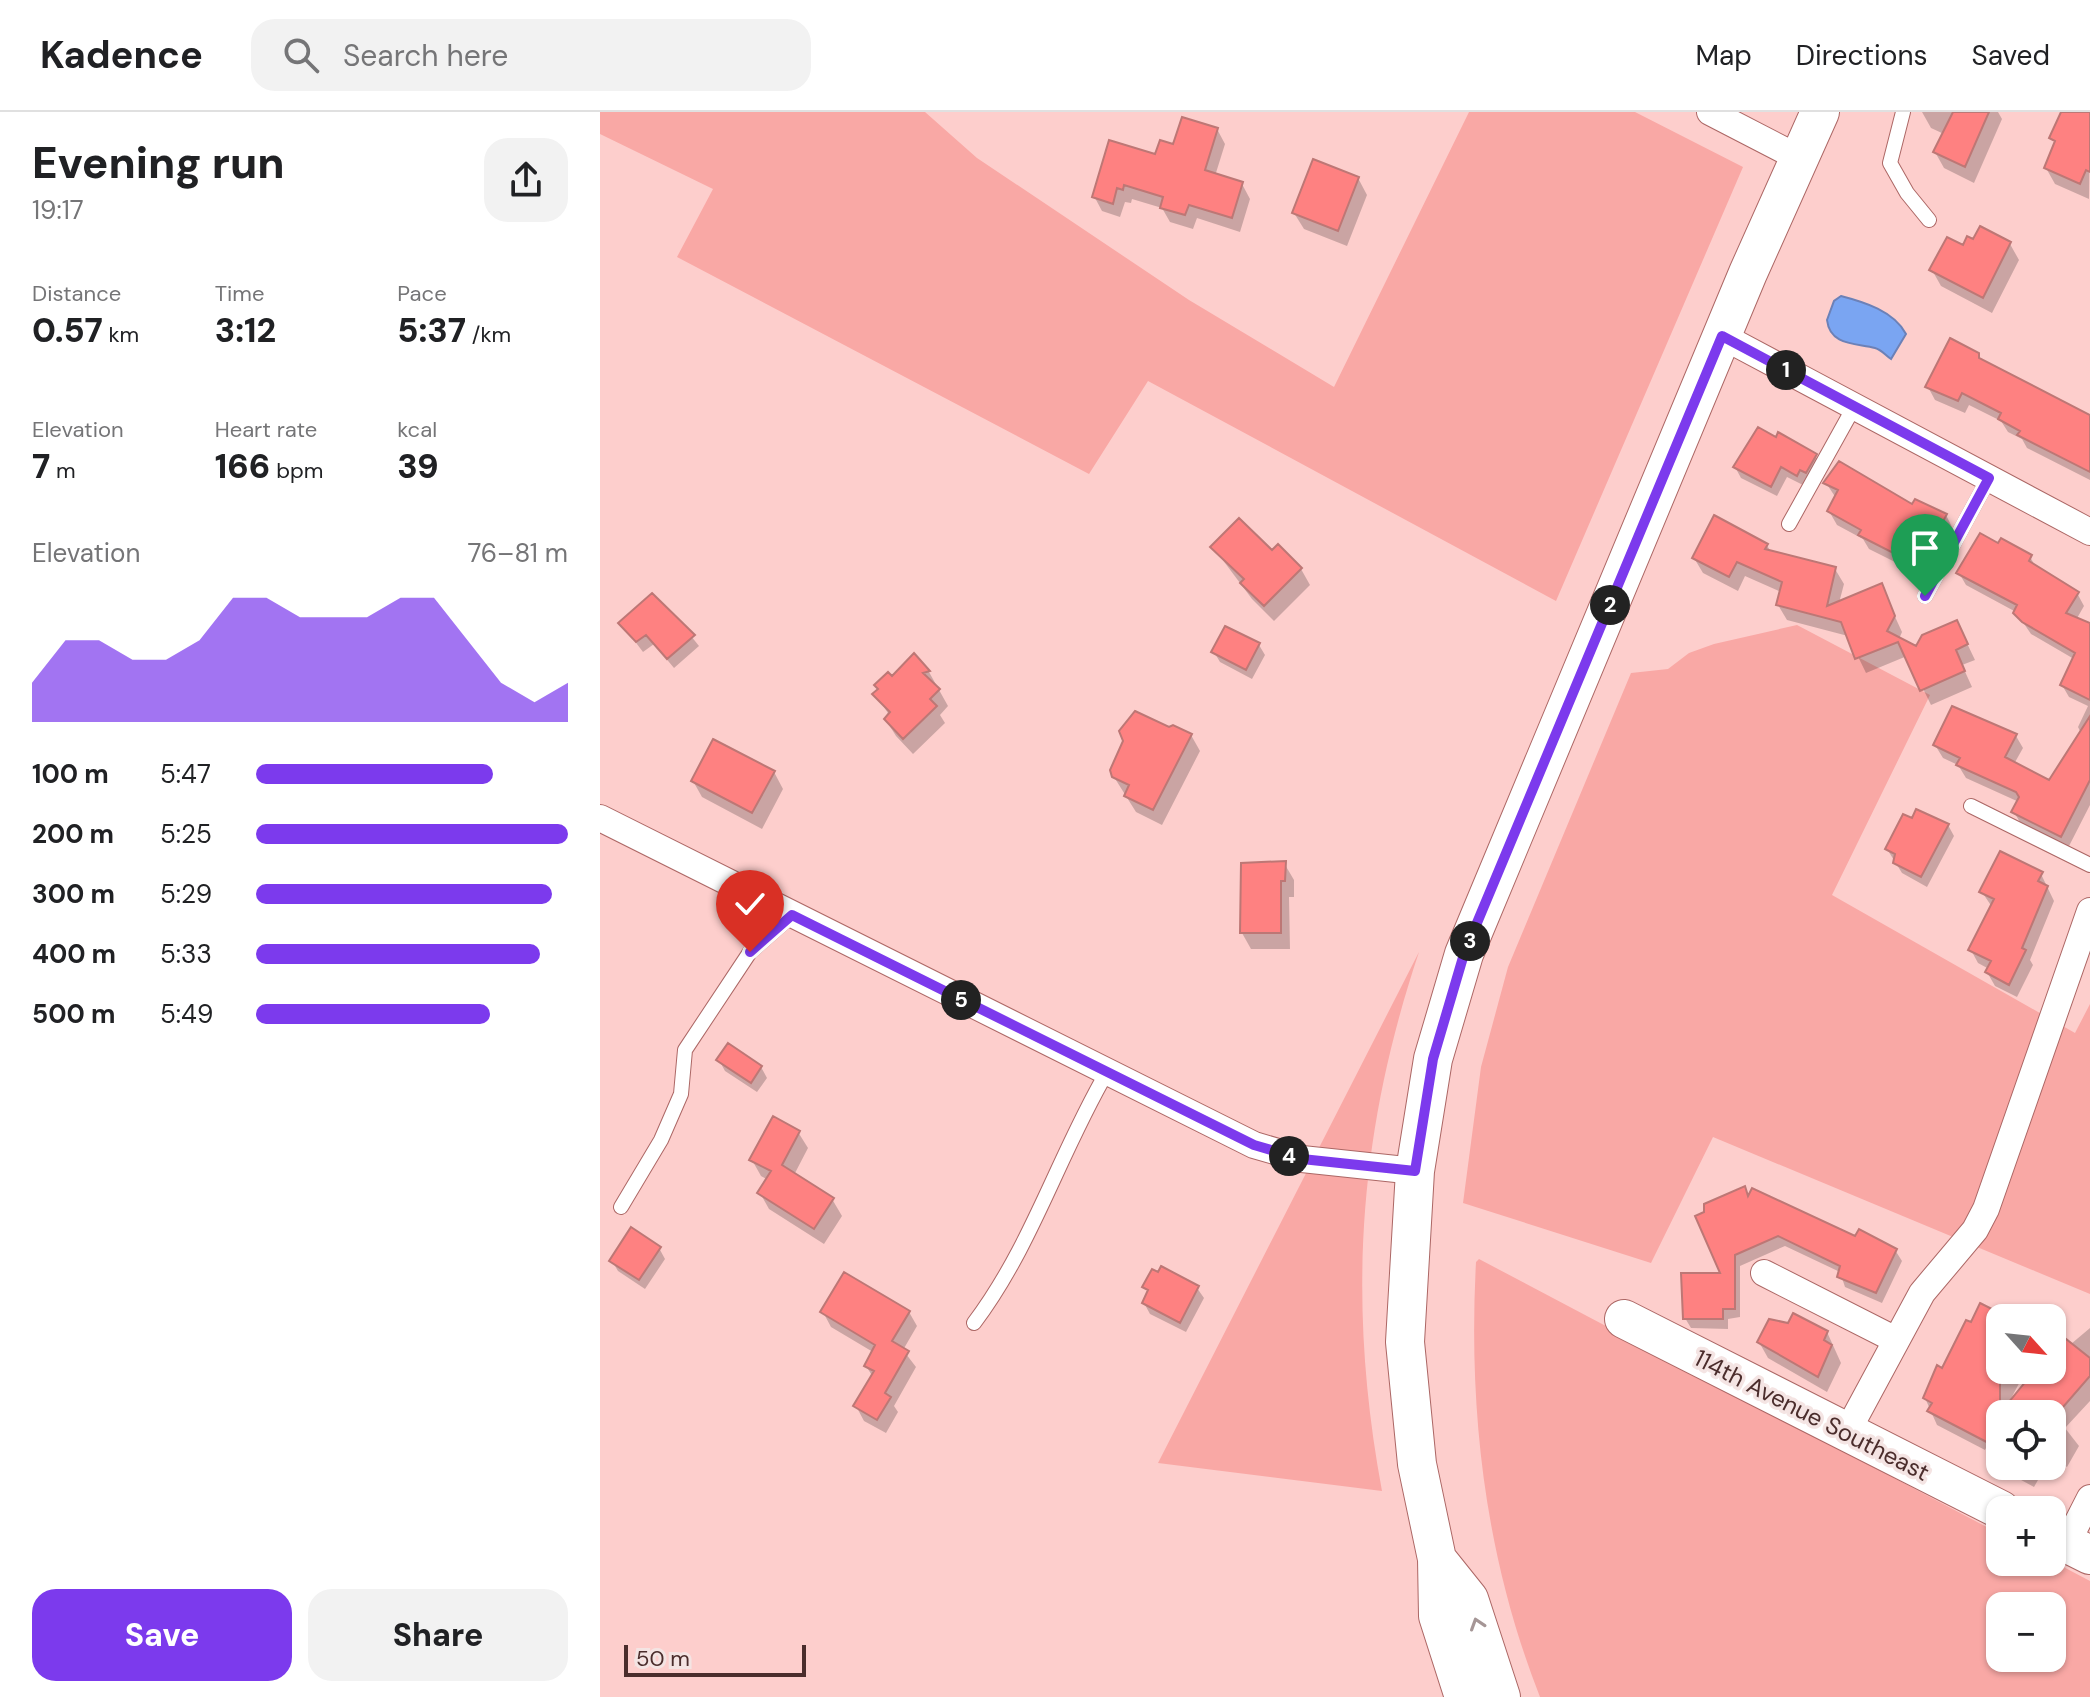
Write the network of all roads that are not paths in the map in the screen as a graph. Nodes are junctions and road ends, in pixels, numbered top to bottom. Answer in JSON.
{"nodes":[{"id":1,"x":1820,"y":112,"type":"edge"},
{"id":2,"x":1903,"y":112,"type":"edge"},
{"id":3,"x":1725,"y":116,"type":"edge"},
{"id":4,"x":1799,"y":158,"type":"junction"},
{"id":5,"x":1929,"y":220,"type":"dead end"},
{"id":6,"x":1722,"y":336,"type":"junction"},
{"id":7,"x":1854,"y":407,"type":"junction"},
{"id":8,"x":1989,"y":478,"type":"junction"},
{"id":9,"x":1789,"y":524,"type":"dead end"},
{"id":10,"x":2090,"y":532,"type":"edge"},
{"id":11,"x":1925,"y":596,"type":"dead end"},
{"id":12,"x":1971,"y":806,"type":"dead end"},
{"id":13,"x":600,"y":818,"type":"edge"},
{"id":14,"x":2090,"y":865,"type":"edge"},
{"id":15,"x":2090,"y":911,"type":"edge"},
{"id":16,"x":792,"y":915,"type":"junction"},
{"id":17,"x":1107,"y":1072,"type":"junction"},
{"id":18,"x":1415,"y":1171,"type":"junction"},
{"id":19,"x":621,"y":1207,"type":"dead end"},
{"id":20,"x":1764,"y":1273,"type":"dead end"},
{"id":21,"x":1624,"y":1319,"type":"dead end"},
{"id":22,"x":974,"y":1323,"type":"dead end"},
{"id":23,"x":1894,"y":1339,"type":"junction"},
{"id":24,"x":1847,"y":1432,"type":"junction"},
{"id":25,"x":2090,"y":1498,"type":"edge"},
{"id":26,"x":1986,"y":1502,"type":"edge"},
{"id":27,"x":2070,"y":1545,"type":"edge"},
{"id":28,"x":1437,"y":1559,"type":"junction"},
{"id":29,"x":1464,"y":1697,"type":"edge"},
{"id":30,"x":1501,"y":1697,"type":"edge"}],
"edges":[{"from":1,"to":4,"type":"main road"},
{"from":2,"to":5,"type":"lane"},
{"from":3,"to":4,"type":"street"},
{"from":4,"to":6,"type":"main road"},
{"from":6,"to":7,"type":"street"},
{"from":6,"to":18,"type":"main road"},
{"from":7,"to":8,"type":"street"},
{"from":7,"to":9,"type":"lane"},
{"from":8,"to":10,"type":"street"},
{"from":8,"to":11,"type":"lane"},
{"from":12,"to":14,"type":"lane"},
{"from":13,"to":16,"type":"street"},
{"from":15,"to":23,"type":"street"},
{"from":16,"to":17,"type":"street"},
{"from":16,"to":19,"type":"lane"},
{"from":17,"to":18,"type":"street"},
{"from":17,"to":22,"type":"lane"},
{"from":18,"to":28,"type":"main road"},
{"from":20,"to":23,"type":"street"},
{"from":21,"to":24,"type":"main road","name":"114th Avenue Southeast"},
{"from":23,"to":24,"type":"street"},
{"from":24,"to":26,"type":"main road","name":"114th Avenue Southeast"},
{"from":25,"to":27,"type":"street"},
{"from":28,"to":29,"type":"main road"},
{"from":30,"to":28,"type":"main road","one_way":true}]}
